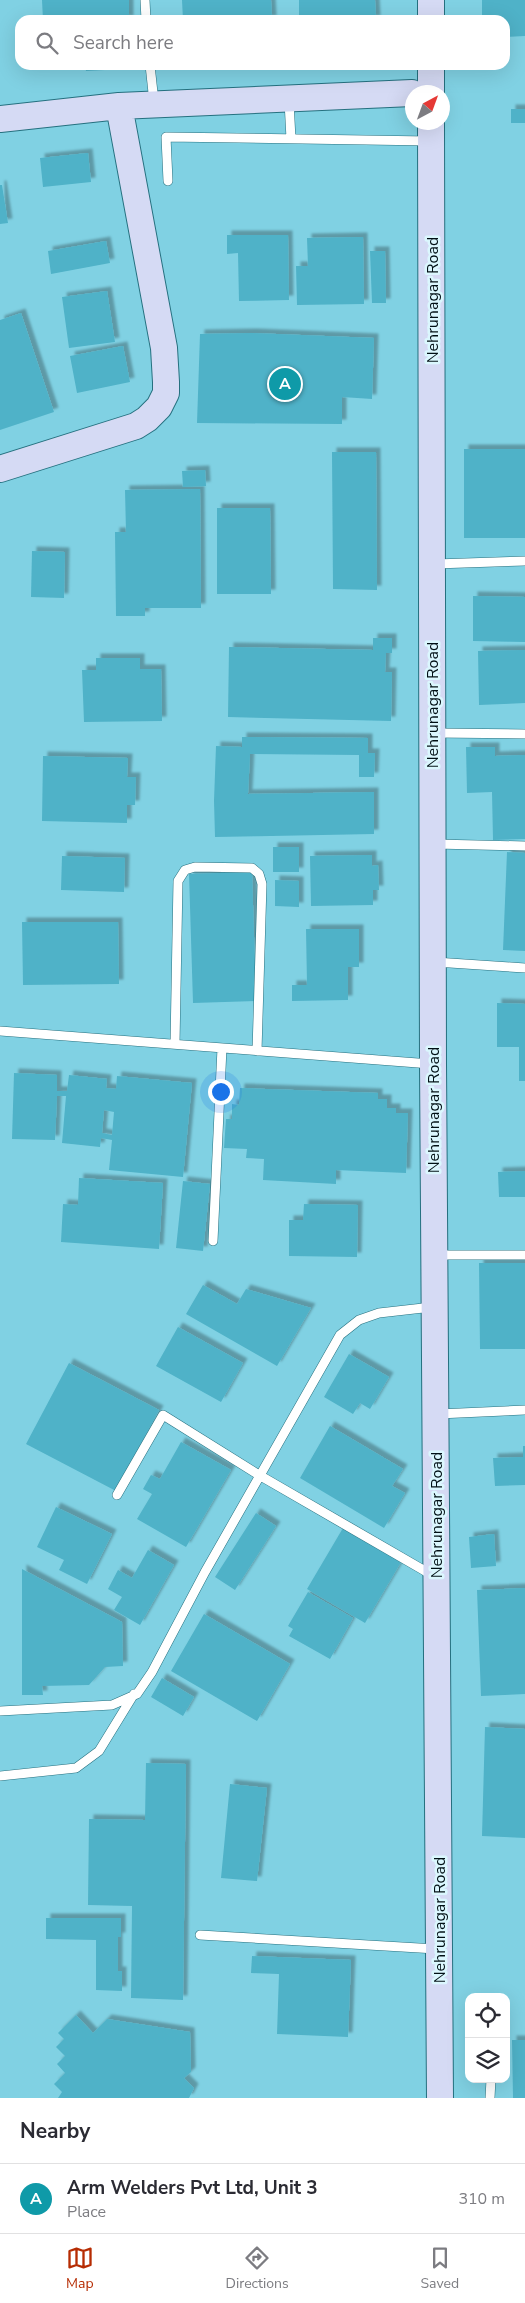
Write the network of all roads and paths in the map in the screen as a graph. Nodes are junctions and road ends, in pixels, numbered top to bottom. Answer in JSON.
{"nodes":[{"id":1,"x":145,"y":0,"type":"edge"},
{"id":2,"x":431,"y":0,"type":"edge"},
{"id":3,"x":146,"y":15,"type":"edge"},
{"id":4,"x":431,"y":15,"type":"edge"},
{"id":5,"x":151,"y":70,"type":"edge"},
{"id":6,"x":431,"y":70,"type":"edge"},
{"id":7,"x":431,"y":85,"type":"edge"},
{"id":8,"x":405,"y":93,"type":"edge"},
{"id":9,"x":289,"y":99,"type":"junction"},
{"id":10,"x":154,"y":104,"type":"junction"},
{"id":11,"x":119,"y":106,"type":"junction"},
{"id":12,"x":0,"y":119,"type":"edge"},
{"id":13,"x":431,"y":132,"type":"edge"},
{"id":14,"x":291,"y":139,"type":"junction"},
{"id":15,"x":168,"y":181,"type":"dead end"},
{"id":16,"x":0,"y":469,"type":"edge"},
{"id":17,"x":525,"y":561,"type":"edge"},
{"id":18,"x":432,"y":564,"type":"junction"},
{"id":19,"x":432,"y":733,"type":"junction"},
{"id":20,"x":525,"y":734,"type":"edge"},
{"id":21,"x":432,"y":844,"type":"junction"},
{"id":22,"x":525,"y":846,"type":"edge"},
{"id":23,"x":432,"y":962,"type":"junction"},
{"id":24,"x":525,"y":968,"type":"edge"},
{"id":25,"x":0,"y":1031,"type":"edge"},
{"id":26,"x":174,"y":1044,"type":"junction"},
{"id":27,"x":222,"y":1048,"type":"junction"},
{"id":28,"x":257,"y":1051,"type":"junction"},
{"id":29,"x":432,"y":1064,"type":"junction"},
{"id":30,"x":213,"y":1241,"type":"dead end"},
{"id":31,"x":434,"y":1255,"type":"junction"},
{"id":32,"x":525,"y":1255,"type":"edge"},
{"id":33,"x":435,"y":1307,"type":"junction"},
{"id":34,"x":525,"y":1410,"type":"edge"},
{"id":35,"x":435,"y":1414,"type":"junction"},
{"id":36,"x":259,"y":1475,"type":"junction"},
{"id":37,"x":118,"y":1495,"type":"dead end"},
{"id":38,"x":436,"y":1578,"type":"junction"},
{"id":39,"x":134,"y":1694,"type":"junction"},
{"id":40,"x":0,"y":1711,"type":"edge"},
{"id":41,"x":0,"y":1776,"type":"edge"},
{"id":42,"x":200,"y":1935,"type":"dead end"},
{"id":43,"x":439,"y":1949,"type":"junction"},
{"id":44,"x":491,"y":2083,"type":"edge"},
{"id":45,"x":440,"y":2098,"type":"edge"},
{"id":46,"x":490,"y":2098,"type":"edge"}],
"edges":[{"from":1,"to":3,"type":"lane"},
{"from":2,"to":4,"type":"street"},
{"from":5,"to":10,"type":"lane"},
{"from":6,"to":7,"type":"street"},
{"from":8,"to":9,"type":"street"},
{"from":9,"to":10,"type":"street"},
{"from":9,"to":14,"type":"lane"},
{"from":10,"to":11,"type":"street"},
{"from":11,"to":12,"type":"street"},
{"from":11,"to":16,"type":"street"},
{"from":13,"to":14,"type":"lane"},
{"from":13,"to":18,"type":"street","name":"Nehrunagar Road"},
{"from":14,"to":15,"type":"lane"},
{"from":17,"to":18,"type":"lane"},
{"from":18,"to":19,"type":"street","name":"Nehrunagar Road"},
{"from":19,"to":20,"type":"lane"},
{"from":19,"to":21,"type":"street","name":"Nehrunagar Road"},
{"from":21,"to":22,"type":"lane"},
{"from":21,"to":23,"type":"street","name":"Nehrunagar Road"},
{"from":23,"to":24,"type":"lane"},
{"from":23,"to":29,"type":"street","name":"Nehrunagar Road"},
{"from":25,"to":26,"type":"lane"},
{"from":26,"to":27,"type":"lane"},
{"from":26,"to":28,"type":"lane"},
{"from":27,"to":28,"type":"lane"},
{"from":27,"to":30,"type":"lane"},
{"from":28,"to":29,"type":"lane"},
{"from":29,"to":31,"type":"street","name":"Nehrunagar Road"},
{"from":31,"to":32,"type":"lane"},
{"from":31,"to":33,"type":"street","name":"Nehrunagar Road"},
{"from":33,"to":35,"type":"street","name":"Nehrunagar Road"},
{"from":33,"to":36,"type":"lane"},
{"from":34,"to":35,"type":"lane"},
{"from":35,"to":38,"type":"street","name":"Nehrunagar Road"},
{"from":36,"to":37,"type":"lane"},
{"from":36,"to":38,"type":"lane"},
{"from":36,"to":39,"type":"lane"},
{"from":38,"to":43,"type":"street","name":"Nehrunagar Road"},
{"from":39,"to":40,"type":"lane"},
{"from":39,"to":41,"type":"lane"},
{"from":42,"to":43,"type":"lane"},
{"from":43,"to":45,"type":"street","name":"Nehrunagar Road"},
{"from":44,"to":46,"type":"lane"}]}
